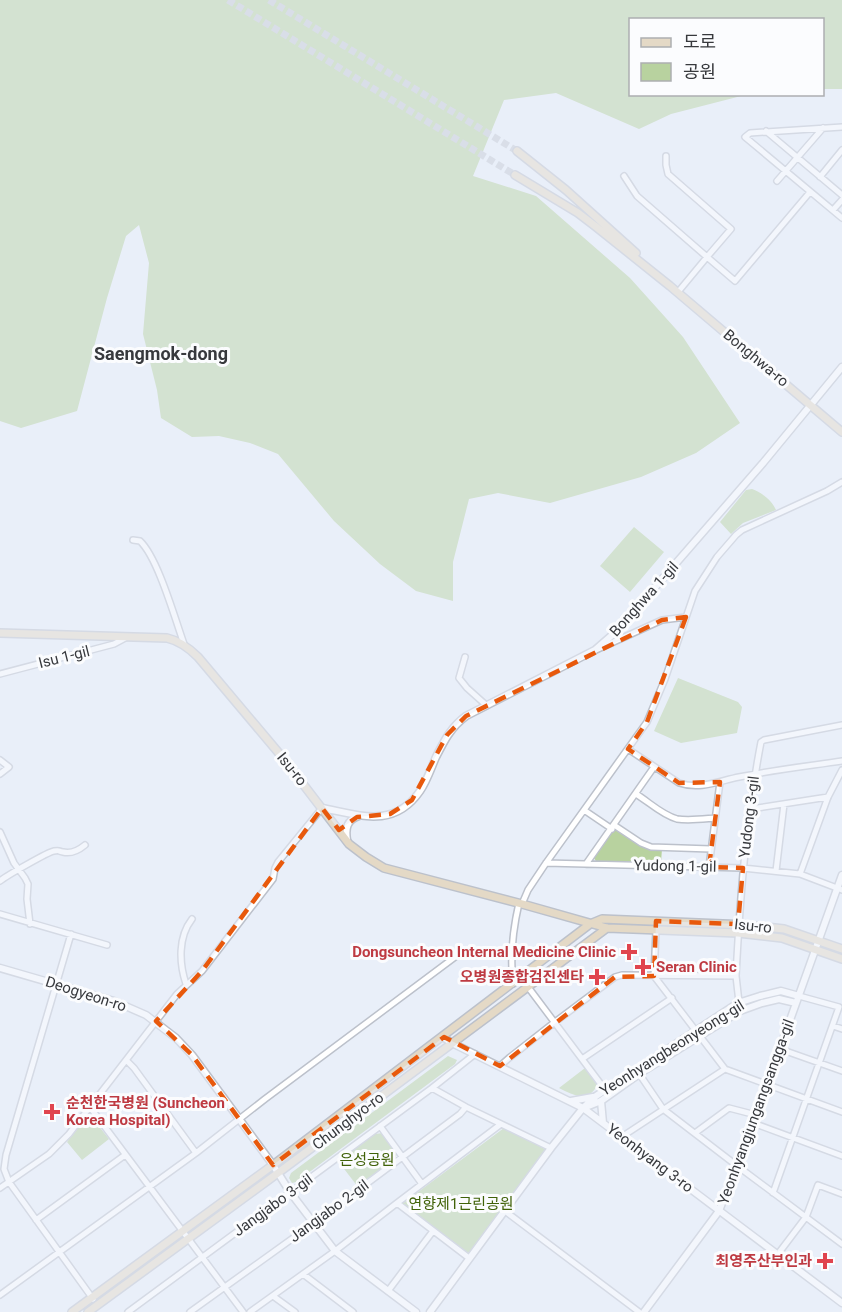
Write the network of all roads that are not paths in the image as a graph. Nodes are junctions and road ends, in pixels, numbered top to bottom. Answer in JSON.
{"nodes":[{"id":1,"x":842,"y":127,"type":"edge"},
{"id":2,"x":823,"y":128,"type":"junction"},
{"id":3,"x":766,"y":131,"type":"junction"},
{"id":4,"x":842,"y":150,"type":"edge"},
{"id":5,"x":517,"y":151,"type":"tunnel mouth"},
{"id":6,"x":666,"y":156,"type":"dead end"},
{"id":7,"x":797,"y":158,"type":"junction"},
{"id":8,"x":785,"y":171,"type":"junction"},
{"id":9,"x":515,"y":175,"type":"tunnel mouth"},
{"id":10,"x":624,"y":176,"type":"dead end"},
{"id":11,"x":820,"y":177,"type":"junction"},
{"id":12,"x":777,"y":181,"type":"dead end"},
{"id":13,"x":810,"y":192,"type":"junction"},
{"id":14,"x":842,"y":198,"type":"edge"},
{"id":15,"x":833,"y":210,"type":"junction"},
{"id":16,"x":842,"y":218,"type":"edge"},
{"id":17,"x":707,"y":257,"type":"junction"},
{"id":18,"x":670,"y":286,"type":"junction"},
{"id":19,"x":678,"y":292,"type":"junction"},
{"id":20,"x":842,"y":367,"type":"edge"},
{"id":21,"x":810,"y":405,"type":"junction"},
{"id":22,"x":842,"y":432,"type":"edge"},
{"id":23,"x":842,"y":482,"type":"edge"},
{"id":24,"x":133,"y":540,"type":"dead end"},
{"id":25,"x":686,"y":617,"type":"junction"},
{"id":26,"x":0,"y":633,"type":"edge"},
{"id":27,"x":127,"y":637,"type":"junction"},
{"id":28,"x":184,"y":644,"type":"junction"},
{"id":29,"x":595,"y":650,"type":"junction"},
{"id":30,"x":465,"y":657,"type":"dead end"},
{"id":31,"x":0,"y":674,"type":"edge"},
{"id":32,"x":486,"y":705,"type":"junction"},
{"id":33,"x":842,"y":725,"type":"edge"},
{"id":34,"x":628,"y":749,"type":"junction"},
{"id":35,"x":0,"y":760,"type":"edge"},
{"id":36,"x":842,"y":761,"type":"edge"},
{"id":37,"x":654,"y":767,"type":"junction"},
{"id":38,"x":842,"y":770,"type":"edge"},
{"id":39,"x":0,"y":774,"type":"edge"},
{"id":40,"x":755,"y":774,"type":"junction"},
{"id":41,"x":720,"y":782,"type":"junction"},
{"id":42,"x":636,"y":794,"type":"junction"},
{"id":43,"x":828,"y":797,"type":"junction"},
{"id":44,"x":784,"y":804,"type":"junction"},
{"id":45,"x":322,"y":807,"type":"junction"},
{"id":46,"x":751,"y":809,"type":"junction"},
{"id":47,"x":584,"y":810,"type":"junction"},
{"id":48,"x":359,"y":816,"type":"junction"},
{"id":49,"x":715,"y":818,"type":"junction"},
{"id":50,"x":613,"y":827,"type":"junction"},
{"id":51,"x":0,"y":832,"type":"edge"},
{"id":52,"x":347,"y":841,"type":"junction"},
{"id":53,"x":86,"y":845,"type":"dead end"},
{"id":54,"x":711,"y":849,"type":"junction"},
{"id":55,"x":546,"y":863,"type":"junction"},
{"id":56,"x":586,"y":864,"type":"junction"},
{"id":57,"x":709,"y":867,"type":"junction"},
{"id":58,"x":743,"y":868,"type":"junction"},
{"id":59,"x":18,"y":869,"type":"junction"},
{"id":60,"x":776,"y":871,"type":"junction"},
{"id":61,"x":801,"y":874,"type":"junction"},
{"id":62,"x":842,"y":875,"type":"edge"},
{"id":63,"x":0,"y":880,"type":"edge"},
{"id":64,"x":840,"y":889,"type":"edge"},
{"id":65,"x":520,"y":904,"type":"junction"},
{"id":66,"x":0,"y":914,"type":"edge"},
{"id":67,"x":192,"y":919,"type":"dead end"},
{"id":68,"x":572,"y":919,"type":"junction"},
{"id":69,"x":30,"y":924,"type":"junction"},
{"id":70,"x":591,"y":924,"type":"junction"},
{"id":71,"x":738,"y":924,"type":"junction"},
{"id":72,"x":607,"y":928,"type":"junction"},
{"id":73,"x":656,"y":931,"type":"junction"},
{"id":74,"x":738,"y":933,"type":"junction"},
{"id":75,"x":71,"y":934,"type":"junction"},
{"id":76,"x":573,"y":936,"type":"junction"},
{"id":77,"x":818,"y":940,"type":"junction"},
{"id":78,"x":107,"y":945,"type":"dead end"},
{"id":79,"x":842,"y":949,"type":"edge"},
{"id":80,"x":815,"y":950,"type":"junction"},
{"id":81,"x":463,"y":951,"type":"dead end"},
{"id":82,"x":842,"y":959,"type":"edge"},
{"id":83,"x":0,"y":968,"type":"edge"},
{"id":84,"x":654,"y":976,"type":"junction"},
{"id":85,"x":736,"y":976,"type":"junction"},
{"id":86,"x":186,"y":984,"type":"junction"},
{"id":87,"x":513,"y":984,"type":"junction"},
{"id":88,"x":57,"y":985,"type":"junction"},
{"id":89,"x":528,"y":987,"type":"junction"},
{"id":90,"x":799,"y":996,"type":"junction"},
{"id":91,"x":672,"y":998,"type":"junction"},
{"id":92,"x":738,"y":1003,"type":"junction"},
{"id":93,"x":796,"y":1003,"type":"junction"},
{"id":94,"x":841,"y":1006,"type":"edge"},
{"id":95,"x":740,"y":1011,"type":"junction"},
{"id":96,"x":156,"y":1021,"type":"junction"},
{"id":97,"x":555,"y":1022,"type":"junction"},
{"id":98,"x":833,"y":1026,"type":"junction"},
{"id":99,"x":842,"y":1029,"type":"edge"},
{"id":100,"x":698,"y":1033,"type":"junction"},
{"id":101,"x":443,"y":1037,"type":"junction"},
{"id":102,"x":452,"y":1043,"type":"junction"},
{"id":103,"x":780,"y":1049,"type":"junction"},
{"id":104,"x":475,"y":1054,"type":"junction"},
{"id":105,"x":126,"y":1059,"type":"junction"},
{"id":106,"x":582,"y":1059,"type":"junction"},
{"id":107,"x":820,"y":1063,"type":"junction"},
{"id":108,"x":500,"y":1066,"type":"junction"},
{"id":109,"x":725,"y":1069,"type":"junction"},
{"id":110,"x":842,"y":1071,"type":"edge"},
{"id":111,"x":638,"y":1072,"type":"junction"},
{"id":112,"x":767,"y":1085,"type":"junction"},
{"id":113,"x":432,"y":1088,"type":"junction"},
{"id":114,"x":607,"y":1092,"type":"junction"},
{"id":115,"x":599,"y":1098,"type":"junction"},
{"id":116,"x":807,"y":1099,"type":"junction"},
{"id":117,"x":570,"y":1101,"type":"junction"},
{"id":118,"x":90,"y":1107,"type":"junction"},
{"id":119,"x":466,"y":1107,"type":"junction"},
{"id":120,"x":583,"y":1108,"type":"junction"},
{"id":121,"x":663,"y":1108,"type":"junction"},
{"id":122,"x":842,"y":1112,"type":"edge"},
{"id":123,"x":756,"y":1115,"type":"junction"},
{"id":124,"x":239,"y":1120,"type":"junction"},
{"id":125,"x":603,"y":1123,"type":"junction"},
{"id":126,"x":753,"y":1123,"type":"junction"},
{"id":127,"x":501,"y":1124,"type":"junction"},
{"id":128,"x":380,"y":1126,"type":"junction"},
{"id":129,"x":695,"y":1133,"type":"junction"},
{"id":130,"x":793,"y":1137,"type":"junction"},
{"id":131,"x":622,"y":1138,"type":"junction"},
{"id":132,"x":551,"y":1148,"type":"junction"},
{"id":133,"x":196,"y":1153,"type":"junction"},
{"id":134,"x":125,"y":1155,"type":"junction"},
{"id":135,"x":842,"y":1156,"type":"edge"},
{"id":136,"x":402,"y":1157,"type":"junction"},
{"id":137,"x":273,"y":1165,"type":"junction"},
{"id":138,"x":736,"y":1165,"type":"junction"},
{"id":139,"x":278,"y":1173,"type":"junction"},
{"id":140,"x":9,"y":1182,"type":"junction"},
{"id":141,"x":422,"y":1184,"type":"junction"},
{"id":142,"x":150,"y":1187,"type":"junction"},
{"id":143,"x":0,"y":1188,"type":"edge"},
{"id":144,"x":290,"y":1192,"type":"junction"},
{"id":145,"x":773,"y":1192,"type":"junction"},
{"id":146,"x":842,"y":1194,"type":"edge"},
{"id":147,"x":397,"y":1203,"type":"junction"},
{"id":148,"x":505,"y":1211,"type":"junction"},
{"id":149,"x":719,"y":1211,"type":"junction"},
{"id":150,"x":806,"y":1217,"type":"junction"},
{"id":151,"x":36,"y":1220,"type":"junction"},
{"id":152,"x":314,"y":1223,"type":"junction"},
{"id":153,"x":183,"y":1231,"type":"junction"},
{"id":154,"x":433,"y":1231,"type":"junction"},
{"id":155,"x":188,"y":1238,"type":"junction"},
{"id":156,"x":842,"y":1244,"type":"edge"},
{"id":157,"x":335,"y":1251,"type":"junction"},
{"id":158,"x":59,"y":1252,"type":"junction"},
{"id":159,"x":778,"y":1254,"type":"junction"},
{"id":160,"x":202,"y":1257,"type":"junction"},
{"id":161,"x":469,"y":1258,"type":"junction"},
{"id":162,"x":303,"y":1274,"type":"junction"},
{"id":163,"x":224,"y":1287,"type":"junction"},
{"id":164,"x":388,"y":1292,"type":"junction"},
{"id":165,"x":0,"y":1295,"type":"edge"},
{"id":166,"x":273,"y":1296,"type":"junction"},
{"id":167,"x":92,"y":1297,"type":"junction"},
{"id":168,"x":841,"y":1300,"type":"edge"},
{"id":169,"x":97,"y":1305,"type":"junction"},
{"id":170,"x":72,"y":1312,"type":"edge"},
{"id":171,"x":88,"y":1312,"type":"edge"},
{"id":172,"x":128,"y":1312,"type":"edge"},
{"id":173,"x":190,"y":1312,"type":"edge"},
{"id":174,"x":243,"y":1312,"type":"edge"},
{"id":175,"x":250,"y":1312,"type":"edge"},
{"id":176,"x":295,"y":1312,"type":"edge"},
{"id":177,"x":353,"y":1312,"type":"edge"},
{"id":178,"x":416,"y":1312,"type":"edge"},
{"id":179,"x":430,"y":1312,"type":"edge"},
{"id":180,"x":641,"y":1312,"type":"edge"}],
"edges":[{"from":1,"to":2,"type":"street"},
{"from":2,"to":3,"type":"street"},
{"from":2,"to":7,"type":"street"},
{"from":3,"to":7,"type":"street"},
{"from":3,"to":8,"type":"street"},
{"from":4,"to":11,"type":"street"},
{"from":5,"to":18,"type":"main road","name":"Bonghwa-ro"},
{"from":6,"to":17,"type":"street"},
{"from":7,"to":8,"type":"street"},
{"from":7,"to":11,"type":"street"},
{"from":8,"to":12,"type":"street"},
{"from":8,"to":13,"type":"street"},
{"from":9,"to":18,"type":"main road","name":"Bonghwa-ro"},
{"from":10,"to":17,"type":"street"},
{"from":11,"to":14,"type":"street"},
{"from":13,"to":15,"type":"street"},
{"from":13,"to":17,"type":"street"},
{"from":14,"to":15,"type":"street"},
{"from":15,"to":16,"type":"street"},
{"from":17,"to":19,"type":"street"},
{"from":18,"to":19,"type":"main road","name":"Bonghwa-ro"},
{"from":19,"to":21,"type":"main road","name":"Bonghwa-ro"},
{"from":20,"to":21,"type":"street","name":"Bonghwa 1-gil"},
{"from":21,"to":22,"type":"main road","name":"Bonghwa-ro"},
{"from":21,"to":29,"type":"street","name":"Bonghwa 1-gil"},
{"from":23,"to":25,"type":"street"},
{"from":24,"to":28,"type":"street"},
{"from":25,"to":29,"type":"street"},
{"from":25,"to":34,"type":"street"},
{"from":26,"to":27,"type":"main road"},
{"from":27,"to":28,"type":"main road"},
{"from":27,"to":31,"type":"street","name":"Isu 1-gil"},
{"from":28,"to":45,"type":"main road","name":"Isu-ro"},
{"from":29,"to":32,"type":"street","name":"Bonghwa 1-gil"},
{"from":30,"to":32,"type":"street"},
{"from":32,"to":48,"type":"street","name":"Bonghwa 1-gil"},
{"from":33,"to":40,"type":"street","name":"Yudong 3-gil"},
{"from":34,"to":37,"type":"street"},
{"from":34,"to":47,"type":"street"},
{"from":35,"to":39,"type":"street"},
{"from":36,"to":40,"type":"street"},
{"from":37,"to":41,"type":"street"},
{"from":37,"to":42,"type":"street"},
{"from":38,"to":43,"type":"street"},
{"from":40,"to":41,"type":"street"},
{"from":40,"to":46,"type":"street","name":"Yudong 3-gil"},
{"from":41,"to":49,"type":"street"},
{"from":42,"to":49,"type":"street"},
{"from":42,"to":50,"type":"street"},
{"from":43,"to":44,"type":"street"},
{"from":43,"to":61,"type":"street"},
{"from":44,"to":46,"type":"street"},
{"from":44,"to":60,"type":"street"},
{"from":45,"to":48,"type":"street","name":"Bonghwa 1-gil"},
{"from":45,"to":52,"type":"main road","name":"Isu-ro"},
{"from":45,"to":86,"type":"street"},
{"from":46,"to":58,"type":"street","name":"Yudong 3-gil"},
{"from":47,"to":50,"type":"street"},
{"from":47,"to":55,"type":"street"},
{"from":48,"to":52,"type":"street"},
{"from":49,"to":54,"type":"street"},
{"from":50,"to":54,"type":"street"},
{"from":50,"to":56,"type":"street"},
{"from":51,"to":59,"type":"street"},
{"from":52,"to":65,"type":"main road","name":"Isu-ro"},
{"from":53,"to":59,"type":"street"},
{"from":54,"to":57,"type":"street"},
{"from":55,"to":56,"type":"street","name":"Yudong 1-gil"},
{"from":55,"to":65,"type":"street"},
{"from":56,"to":57,"type":"street","name":"Yudong 1-gil"},
{"from":57,"to":58,"type":"street","name":"Yudong 1-gil"},
{"from":58,"to":60,"type":"street","name":"Yudong 1-gil"},
{"from":58,"to":71,"type":"street","name":"Yudong 3-gil"},
{"from":59,"to":63,"type":"street"},
{"from":59,"to":69,"type":"street"},
{"from":60,"to":61,"type":"street","name":"Yudong 1-gil"},
{"from":61,"to":64,"type":"street","name":"Yudong 1-gil"},
{"from":62,"to":64,"type":"street","name":"Yeonhyangjungangsangga-gil"},
{"from":64,"to":77,"type":"street","name":"Yeonhyangjungangsangga-gil"},
{"from":65,"to":68,"type":"main road","name":"Isu-ro"},
{"from":65,"to":87,"type":"street"},
{"from":66,"to":69,"type":"street"},
{"from":67,"to":86,"type":"street"},
{"from":68,"to":70,"type":"main road","name":"Isu-ro"},
{"from":68,"to":76,"type":"main road"},
{"from":69,"to":75,"type":"street"},
{"from":70,"to":71,"type":"main road","name":"Isu-ro"},
{"from":70,"to":72,"type":"main road","name":"Isu-ro"},
{"from":70,"to":76,"type":"main road","name":"Chunghyo-ro"},
{"from":71,"to":74,"type":"street","name":"Yudong 3-gil"},
{"from":71,"to":77,"type":"main road","name":"Isu-ro"},
{"from":72,"to":73,"type":"main road","name":"Isu-ro"},
{"from":72,"to":89,"type":"main road","name":"Chunghyo-ro"},
{"from":73,"to":74,"type":"main road","name":"Isu-ro"},
{"from":73,"to":84,"type":"street"},
{"from":74,"to":80,"type":"main road","name":"Isu-ro"},
{"from":74,"to":85,"type":"street","name":"Yudong 3-gil"},
{"from":75,"to":78,"type":"street"},
{"from":75,"to":88,"type":"street"},
{"from":76,"to":87,"type":"main road","name":"Chunghyo-ro"},
{"from":77,"to":79,"type":"main road","name":"Isu-ro"},
{"from":77,"to":80,"type":"street","name":"Yeonhyangjungangsangga-gil"},
{"from":80,"to":82,"type":"main road","name":"Isu-ro"},
{"from":80,"to":90,"type":"street","name":"Yeonhyangjungangsangga-gil"},
{"from":81,"to":124,"type":"street"},
{"from":83,"to":88,"type":"street","name":"Deogyeon-ro"},
{"from":84,"to":85,"type":"street"},
{"from":84,"to":91,"type":"street"},
{"from":84,"to":97,"type":"street"},
{"from":85,"to":92,"type":"street","name":"Yudong 3-gil"},
{"from":86,"to":96,"type":"street"},
{"from":87,"to":101,"type":"main road","name":"Chunghyo-ro"},
{"from":88,"to":96,"type":"street","name":"Deogyeon-ro"},
{"from":88,"to":140,"type":"street"},
{"from":89,"to":97,"type":"street"},
{"from":89,"to":102,"type":"main road","name":"Chunghyo-ro"},
{"from":90,"to":92,"type":"street","name":"Yeonhyangbeonyeong-gil"},
{"from":90,"to":93,"type":"street","name":"Yeonhyangjungangsangga-gil"},
{"from":90,"to":94,"type":"street"},
{"from":91,"to":100,"type":"street"},
{"from":91,"to":106,"type":"street"},
{"from":92,"to":95,"type":"street","name":"Yudong 3-gil"},
{"from":92,"to":100,"type":"street","name":"Yeonhyangbeonyeong-gil"},
{"from":93,"to":95,"type":"street","name":"Yeonhyangbeonyeong-gil"},
{"from":93,"to":103,"type":"street","name":"Yeonhyangjungangsangga-gil"},
{"from":94,"to":98,"type":"street"},
{"from":95,"to":100,"type":"street","name":"Yeonhyangbeonyeong-gil"},
{"from":96,"to":105,"type":"street"},
{"from":96,"to":124,"type":"street","name":"Deogyeon-ro"},
{"from":97,"to":106,"type":"street"},
{"from":97,"to":108,"type":"street"},
{"from":98,"to":99,"type":"street"},
{"from":98,"to":107,"type":"street"},
{"from":100,"to":109,"type":"street"},
{"from":100,"to":111,"type":"street","name":"Yeonhyangbeonyeong-gil"},
{"from":101,"to":102,"type":"street","name":"Yeonhyang 3-ro"},
{"from":101,"to":137,"type":"main road","name":"Chunghyo-ro"},
{"from":102,"to":104,"type":"street","name":"Yeonhyang 3-ro"},
{"from":102,"to":139,"type":"main road","name":"Chunghyo-ro"},
{"from":103,"to":107,"type":"street"},
{"from":103,"to":112,"type":"street","name":"Yeonhyangjungangsangga-gil"},
{"from":104,"to":108,"type":"street","name":"Yeonhyang 3-ro"},
{"from":104,"to":113,"type":"street","name":"Jangjabo 3-gil"},
{"from":105,"to":118,"type":"street"},
{"from":105,"to":133,"type":"street"},
{"from":106,"to":114,"type":"street"},
{"from":107,"to":110,"type":"street"},
{"from":107,"to":116,"type":"street"},
{"from":108,"to":117,"type":"street","name":"Yeonhyang 3-ro"},
{"from":109,"to":112,"type":"street"},
{"from":109,"to":121,"type":"street"},
{"from":111,"to":114,"type":"street","name":"Yeonhyangbeonyeong-gil"},
{"from":111,"to":121,"type":"street"},
{"from":112,"to":116,"type":"street"},
{"from":112,"to":123,"type":"street","name":"Yeonhyangjungangsangga-gil"},
{"from":113,"to":119,"type":"street"},
{"from":113,"to":128,"type":"street","name":"Jangjabo 3-gil"},
{"from":114,"to":115,"type":"street","name":"Yeonhyangbeonyeong-gil"},
{"from":115,"to":117,"type":"street"},
{"from":115,"to":120,"type":"street","name":"Yeonhyangbeonyeong-gil"},
{"from":115,"to":125,"type":"street"},
{"from":116,"to":122,"type":"street"},
{"from":116,"to":130,"type":"street"},
{"from":117,"to":120,"type":"street","name":"Yeonhyang 3-ro"},
{"from":118,"to":134,"type":"street"},
{"from":118,"to":140,"type":"street"},
{"from":119,"to":127,"type":"street"},
{"from":119,"to":136,"type":"street","name":"Jangjabo 2-gil"},
{"from":120,"to":125,"type":"street","name":"Yeonhyang 3-ro"},
{"from":120,"to":132,"type":"street","name":"Yeonhyangbeonyeong-gil"},
{"from":121,"to":129,"type":"street"},
{"from":121,"to":131,"type":"street"},
{"from":123,"to":126,"type":"street","name":"Yeonhyangjungangsangga-gil"},
{"from":123,"to":129,"type":"street"},
{"from":124,"to":133,"type":"street"},
{"from":124,"to":137,"type":"street","name":"Deogyeon-ro"},
{"from":125,"to":131,"type":"street","name":"Yeonhyang 3-ro"},
{"from":126,"to":130,"type":"street"},
{"from":126,"to":138,"type":"street","name":"Yeonhyangjungangsangga-gil"},
{"from":127,"to":132,"type":"street"},
{"from":127,"to":141,"type":"street"},
{"from":128,"to":136,"type":"street"},
{"from":128,"to":144,"type":"street","name":"Jangjabo 3-gil"},
{"from":129,"to":138,"type":"street"},
{"from":130,"to":135,"type":"street"},
{"from":130,"to":145,"type":"street"},
{"from":131,"to":149,"type":"street","name":"Yeonhyang 3-ro"},
{"from":132,"to":148,"type":"street","name":"Yeonhyangbeonyeong-gil"},
{"from":133,"to":142,"type":"street"},
{"from":134,"to":142,"type":"street"},
{"from":134,"to":151,"type":"street"},
{"from":136,"to":141,"type":"street"},
{"from":136,"to":152,"type":"street","name":"Jangjabo 2-gil"},
{"from":137,"to":139,"type":"street","name":"Deogyeon-ro"},
{"from":137,"to":153,"type":"main road","name":"Chunghyo-ro"},
{"from":138,"to":145,"type":"street"},
{"from":138,"to":149,"type":"street","name":"Yeonhyangjungangsangga-gil"},
{"from":139,"to":144,"type":"street","name":"Deogyeon-ro"},
{"from":139,"to":155,"type":"main road","name":"Chunghyo-ro"},
{"from":140,"to":143,"type":"street"},
{"from":140,"to":151,"type":"street"},
{"from":141,"to":147,"type":"street"},
{"from":142,"to":153,"type":"street"},
{"from":142,"to":158,"type":"street"},
{"from":144,"to":152,"type":"street","name":"Deogyeon-ro"},
{"from":144,"to":160,"type":"street","name":"Jangjabo 3-gil"},
{"from":145,"to":150,"type":"street"},
{"from":146,"to":150,"type":"street"},
{"from":147,"to":154,"type":"street"},
{"from":147,"to":157,"type":"street"},
{"from":148,"to":161,"type":"street","name":"Yeonhyangbeonyeong-gil"},
{"from":148,"to":180,"type":"street"},
{"from":149,"to":159,"type":"street","name":"Yeonhyang 3-ro"},
{"from":149,"to":180,"type":"street","name":"Yeonhyangjungangsangga-gil"},
{"from":150,"to":156,"type":"street"},
{"from":150,"to":159,"type":"street"},
{"from":151,"to":158,"type":"street"},
{"from":152,"to":157,"type":"street","name":"Deogyeon-ro"},
{"from":152,"to":163,"type":"street","name":"Jangjabo 2-gil"},
{"from":153,"to":155,"type":"street"},
{"from":153,"to":167,"type":"main road","name":"Chunghyo-ro"},
{"from":154,"to":161,"type":"street"},
{"from":154,"to":164,"type":"street"},
{"from":155,"to":160,"type":"street"},
{"from":155,"to":169,"type":"main road","name":"Chunghyo-ro"},
{"from":157,"to":162,"type":"street"},
{"from":157,"to":164,"type":"street","name":"Deogyeon-ro"},
{"from":158,"to":165,"type":"street"},
{"from":158,"to":167,"type":"street"},
{"from":159,"to":168,"type":"street","name":"Yeonhyang 3-ro"},
{"from":160,"to":163,"type":"street"},
{"from":160,"to":172,"type":"street","name":"Jangjabo 3-gil"},
{"from":161,"to":179,"type":"street","name":"Yeonhyangbeonyeong-gil"},
{"from":162,"to":166,"type":"street"},
{"from":162,"to":177,"type":"street"},
{"from":163,"to":173,"type":"street","name":"Jangjabo 2-gil"},
{"from":163,"to":174,"type":"street"},
{"from":164,"to":178,"type":"street","name":"Deogyeon-ro"},
{"from":166,"to":175,"type":"street"},
{"from":166,"to":176,"type":"street"},
{"from":167,"to":169,"type":"street"},
{"from":167,"to":170,"type":"main road","name":"Chunghyo-ro"},
{"from":169,"to":171,"type":"main road","name":"Chunghyo-ro"}]}
